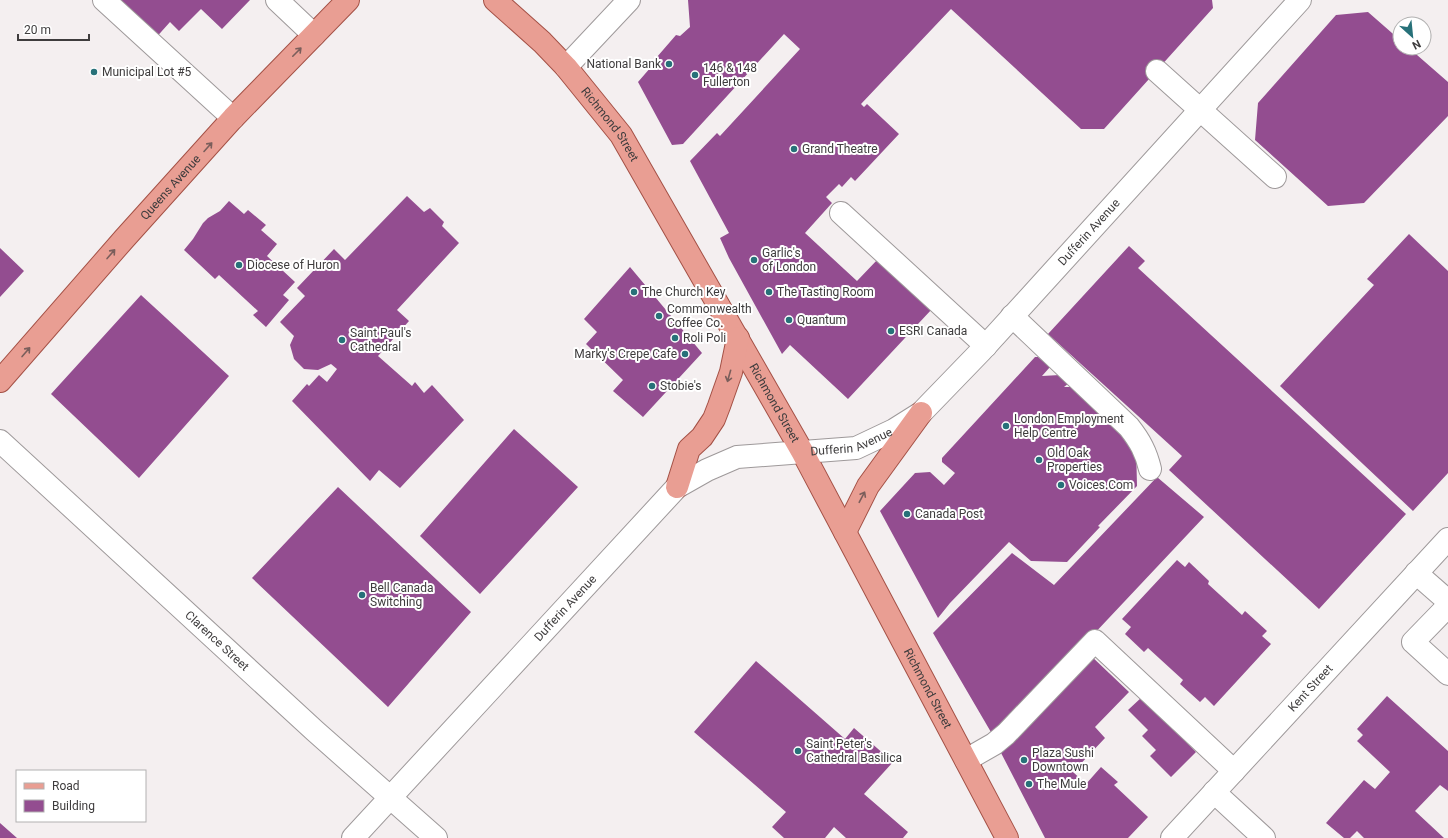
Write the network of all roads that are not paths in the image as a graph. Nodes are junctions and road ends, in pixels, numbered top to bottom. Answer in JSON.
{"nodes":[{"id":1,"x":104,"y":0,"type":"edge"},
{"id":2,"x":277,"y":0,"type":"edge"},
{"id":3,"x":348,"y":0,"type":"edge"},
{"id":4,"x":495,"y":0,"type":"edge"},
{"id":5,"x":629,"y":0,"type":"edge"},
{"id":6,"x":1300,"y":0,"type":"edge"},
{"id":7,"x":314,"y":35,"type":"junction"},
{"id":8,"x":566,"y":67,"type":"junction"},
{"id":9,"x":1157,"y":71,"type":"dead end"},
{"id":10,"x":1200,"y":110,"type":"junction"},
{"id":11,"x":233,"y":118,"type":"junction"},
{"id":12,"x":1275,"y":177,"type":"dead end"},
{"id":13,"x":842,"y":213,"type":"dead end"},
{"id":14,"x":1012,"y":316,"type":"junction"},
{"id":15,"x":738,"y":338,"type":"junction"},
{"id":16,"x":986,"y":346,"type":"junction"},
{"id":17,"x":0,"y":381,"type":"edge"},
{"id":18,"x":921,"y":413,"type":"junction"},
{"id":19,"x":0,"y":441,"type":"edge"},
{"id":20,"x":803,"y":453,"type":"junction"},
{"id":21,"x":1150,"y":469,"type":"dead end"},
{"id":22,"x":677,"y":487,"type":"junction"},
{"id":23,"x":845,"y":532,"type":"junction"},
{"id":24,"x":1448,"y":538,"type":"edge"},
{"id":25,"x":1416,"y":572,"type":"junction"},
{"id":26,"x":1448,"y":601,"type":"edge"},
{"id":27,"x":1448,"y":606,"type":"edge"},
{"id":28,"x":1448,"y":674,"type":"edge"},
{"id":29,"x":966,"y":760,"type":"junction"},
{"id":30,"x":1234,"y":771,"type":"junction"},
{"id":31,"x":1214,"y":792,"type":"junction"},
{"id":32,"x":390,"y":797,"type":"junction"},
{"id":33,"x":353,"y":838,"type":"edge"},
{"id":34,"x":436,"y":838,"type":"edge"},
{"id":35,"x":1007,"y":838,"type":"edge"},
{"id":36,"x":1172,"y":838,"type":"edge"},
{"id":37,"x":1264,"y":838,"type":"edge"}],
"edges":[{"from":1,"to":11,"type":"street"},
{"from":2,"to":7,"type":"street"},
{"from":3,"to":7,"type":"main road","name":"Queens Avenue"},
{"from":4,"to":8,"type":"main road","name":"Richmond Street"},
{"from":5,"to":8,"type":"street"},
{"from":6,"to":10,"type":"street","name":"Dufferin Avenue"},
{"from":11,"to":7,"type":"main road","name":"Queens Avenue","one_way":true},
{"from":8,"to":15,"type":"main road","name":"Richmond Street"},
{"from":9,"to":10,"type":"street"},
{"from":10,"to":12,"type":"street"},
{"from":10,"to":14,"type":"street","name":"Dufferin Avenue"},
{"from":17,"to":11,"type":"main road","name":"Queens Avenue","one_way":true},
{"from":13,"to":16,"type":"street"},
{"from":14,"to":16,"type":"street","name":"Dufferin Avenue"},
{"from":14,"to":21,"type":"street"},
{"from":15,"to":20,"type":"main road","name":"Richmond Street"},
{"from":15,"to":22,"type":"main road","one_way":true},
{"from":16,"to":18,"type":"street","name":"Dufferin Avenue"},
{"from":18,"to":20,"type":"street","name":"Dufferin Avenue"},
{"from":23,"to":18,"type":"main road","one_way":true},
{"from":19,"to":32,"type":"street","name":"Clarence Street"},
{"from":20,"to":22,"type":"street","name":"Dufferin Avenue"},
{"from":20,"to":23,"type":"main road","name":"Richmond Street"},
{"from":22,"to":32,"type":"street","name":"Dufferin Avenue"},
{"from":23,"to":29,"type":"main road","name":"Richmond Street"},
{"from":24,"to":25,"type":"street","name":"Kent Street"},
{"from":25,"to":26,"type":"street"},
{"from":25,"to":30,"type":"street","name":"Kent Street"},
{"from":27,"to":28,"type":"street"},
{"from":29,"to":30,"type":"street"},
{"from":29,"to":35,"type":"main road","name":"Richmond Street"},
{"from":30,"to":31,"type":"street","name":"Kent Street"},
{"from":31,"to":36,"type":"street","name":"Kent Street"},
{"from":31,"to":37,"type":"street"},
{"from":32,"to":33,"type":"street","name":"Dufferin Avenue"},
{"from":32,"to":34,"type":"street","name":"Clarence Street"}]}
